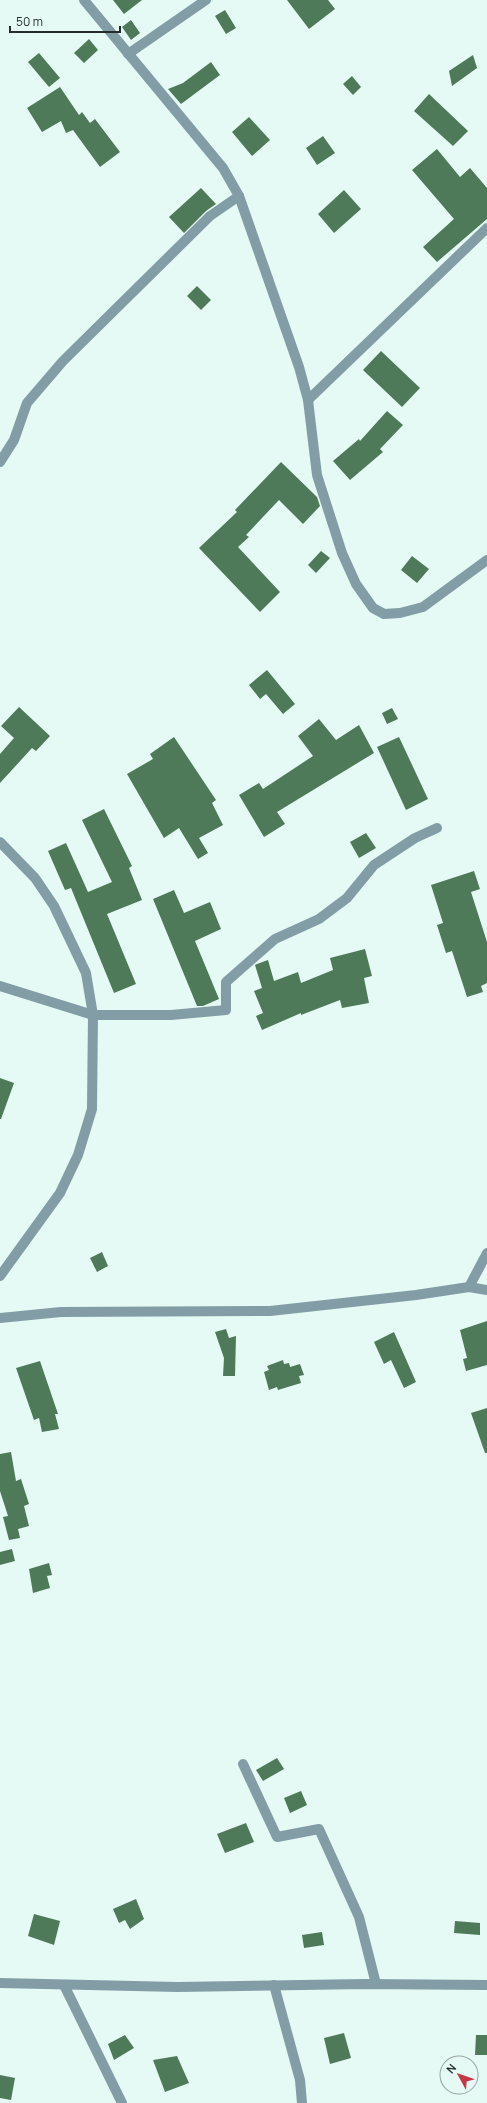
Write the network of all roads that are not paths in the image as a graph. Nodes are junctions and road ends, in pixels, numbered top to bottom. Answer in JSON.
{"nodes":[{"id":1,"x":84,"y":0,"type":"edge"},
{"id":2,"x":206,"y":0,"type":"edge"},
{"id":3,"x":128,"y":54,"type":"junction"},
{"id":4,"x":239,"y":196,"type":"junction"},
{"id":5,"x":487,"y":228,"type":"edge"},
{"id":6,"x":308,"y":400,"type":"junction"},
{"id":7,"x":0,"y":462,"type":"edge"},
{"id":8,"x":487,"y":560,"type":"edge"},
{"id":9,"x":437,"y":828,"type":"dead end"},
{"id":10,"x":0,"y":842,"type":"edge"},
{"id":11,"x":0,"y":986,"type":"edge"},
{"id":12,"x":93,"y":1015,"type":"junction"},
{"id":13,"x":487,"y":1253,"type":"edge"},
{"id":14,"x":0,"y":1276,"type":"edge"},
{"id":15,"x":469,"y":1287,"type":"junction"},
{"id":16,"x":487,"y":1290,"type":"edge"},
{"id":17,"x":0,"y":1318,"type":"edge"},
{"id":18,"x":243,"y":1764,"type":"dead end"},
{"id":19,"x":0,"y":1983,"type":"edge"},
{"id":20,"x":376,"y":1984,"type":"junction"},
{"id":21,"x":64,"y":1985,"type":"junction"},
{"id":22,"x":274,"y":1985,"type":"junction"},
{"id":23,"x":487,"y":1985,"type":"edge"},
{"id":24,"x":122,"y":2103,"type":"edge"},
{"id":25,"x":302,"y":2103,"type":"edge"}],
"edges":[{"from":1,"to":3,"type":"street"},
{"from":2,"to":3,"type":"street"},
{"from":3,"to":4,"type":"street"},
{"from":4,"to":6,"type":"street"},
{"from":4,"to":7,"type":"street"},
{"from":5,"to":6,"type":"street"},
{"from":6,"to":8,"type":"street"},
{"from":9,"to":12,"type":"street"},
{"from":10,"to":12,"type":"street"},
{"from":11,"to":12,"type":"street"},
{"from":12,"to":14,"type":"street"},
{"from":13,"to":15,"type":"street"},
{"from":15,"to":16,"type":"street"},
{"from":15,"to":17,"type":"street"},
{"from":18,"to":20,"type":"street"},
{"from":19,"to":21,"type":"street"},
{"from":20,"to":22,"type":"street"},
{"from":20,"to":23,"type":"street"},
{"from":21,"to":22,"type":"street"},
{"from":21,"to":24,"type":"street"},
{"from":22,"to":25,"type":"street"}]}
